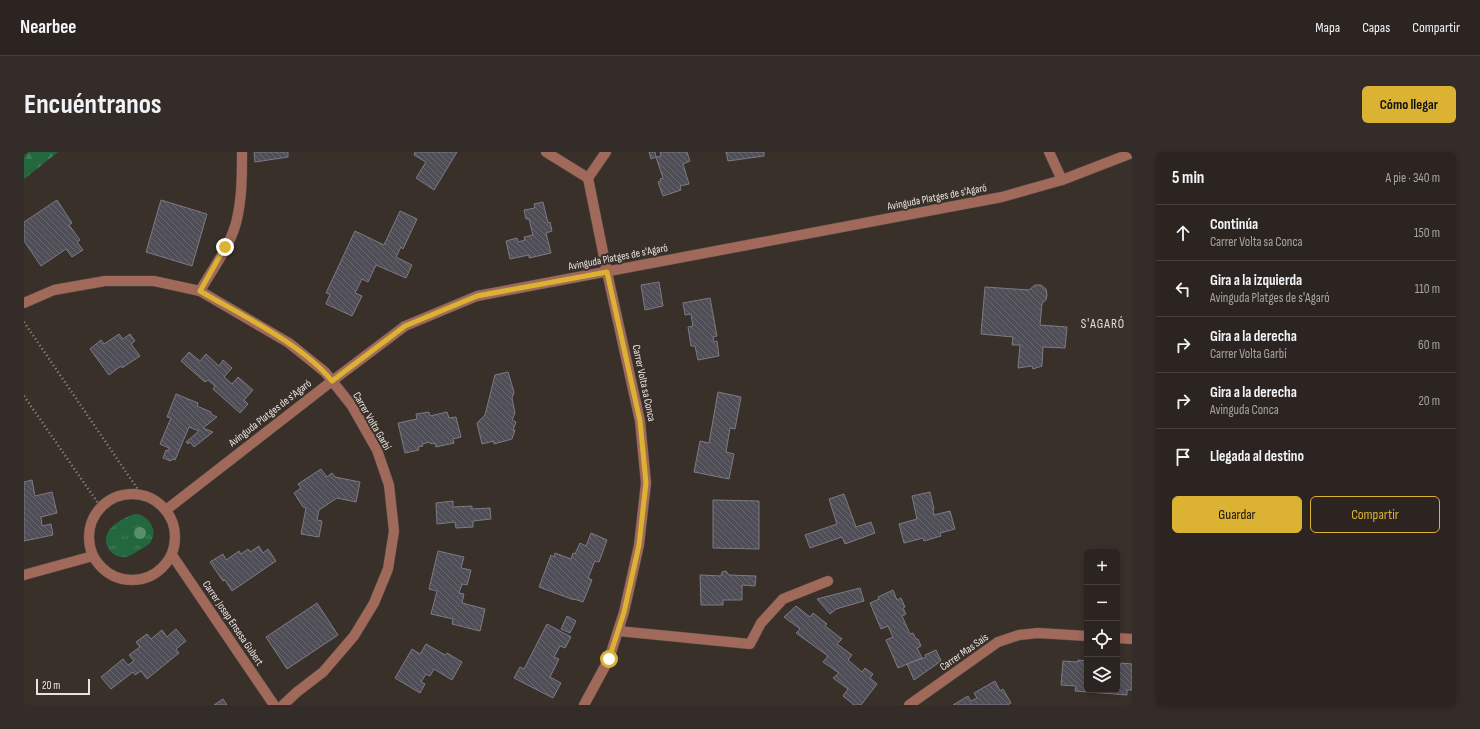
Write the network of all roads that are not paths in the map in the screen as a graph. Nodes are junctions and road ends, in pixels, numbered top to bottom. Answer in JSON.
{"nodes":[{"id":1,"x":242,"y":152,"type":"edge"},
{"id":2,"x":546,"y":152,"type":"edge"},
{"id":3,"x":606,"y":152,"type":"edge"},
{"id":4,"x":1049,"y":152,"type":"edge"},
{"id":5,"x":1132,"y":153,"type":"edge"},
{"id":6,"x":588,"y":178,"type":"junction"},
{"id":7,"x":1062,"y":180,"type":"junction"},
{"id":8,"x":607,"y":272,"type":"junction"},
{"id":9,"x":200,"y":291,"type":"junction"},
{"id":10,"x":24,"y":303,"type":"edge"},
{"id":11,"x":332,"y":381,"type":"junction"},
{"id":12,"x":166,"y":510,"type":"junction"},
{"id":13,"x":172,"y":555,"type":"junction"},
{"id":14,"x":93,"y":556,"type":"junction"},
{"id":15,"x":24,"y":575,"type":"edge"},
{"id":16,"x":828,"y":581,"type":"dead end"},
{"id":17,"x":618,"y":631,"type":"junction"},
{"id":18,"x":1084,"y":636,"type":"edge"},
{"id":19,"x":1120,"y":638,"type":"edge"},
{"id":20,"x":1132,"y":639,"type":"edge"},
{"id":21,"x":914,"y":704,"type":"edge"},
{"id":22,"x":274,"y":705,"type":"edge"},
{"id":23,"x":283,"y":705,"type":"edge"},
{"id":24,"x":584,"y":705,"type":"edge"}],
"edges":[{"from":1,"to":9,"type":"street"},
{"from":2,"to":6,"type":"street"},
{"from":3,"to":6,"type":"street"},
{"from":4,"to":7,"type":"street"},
{"from":5,"to":7,"type":"street","name":"Avinguda Platges de s'Agaró"},
{"from":6,"to":8,"type":"street","name":"Carrer Volta sa Conca"},
{"from":7,"to":8,"type":"street","name":"Avinguda Platges de s'Agaró"},
{"from":8,"to":11,"type":"street","name":"Avinguda Platges de s'Agaró"},
{"from":8,"to":17,"type":"street","name":"Carrer Volta sa Conca"},
{"from":9,"to":10,"type":"street","name":"Carrer Volta Garbí"},
{"from":9,"to":11,"type":"street","name":"Carrer Volta Garbí"},
{"from":11,"to":12,"type":"street","name":"Avinguda Platges de s'Agaró"},
{"from":11,"to":23,"type":"street","name":"Carrer Volta Garbí"},
{"from":12,"to":13,"type":"street"},
{"from":12,"to":14,"type":"street"},
{"from":13,"to":14,"type":"street"},
{"from":13,"to":22,"type":"street","name":"Carrer Josep Ensesa Gubert"},
{"from":14,"to":15,"type":"street"},
{"from":16,"to":17,"type":"street"},
{"from":17,"to":24,"type":"street","name":"Carrer Volta sa Conca"},
{"from":18,"to":21,"type":"street","name":"Carrer Mas Sais"},
{"from":19,"to":20,"type":"street"}]}
